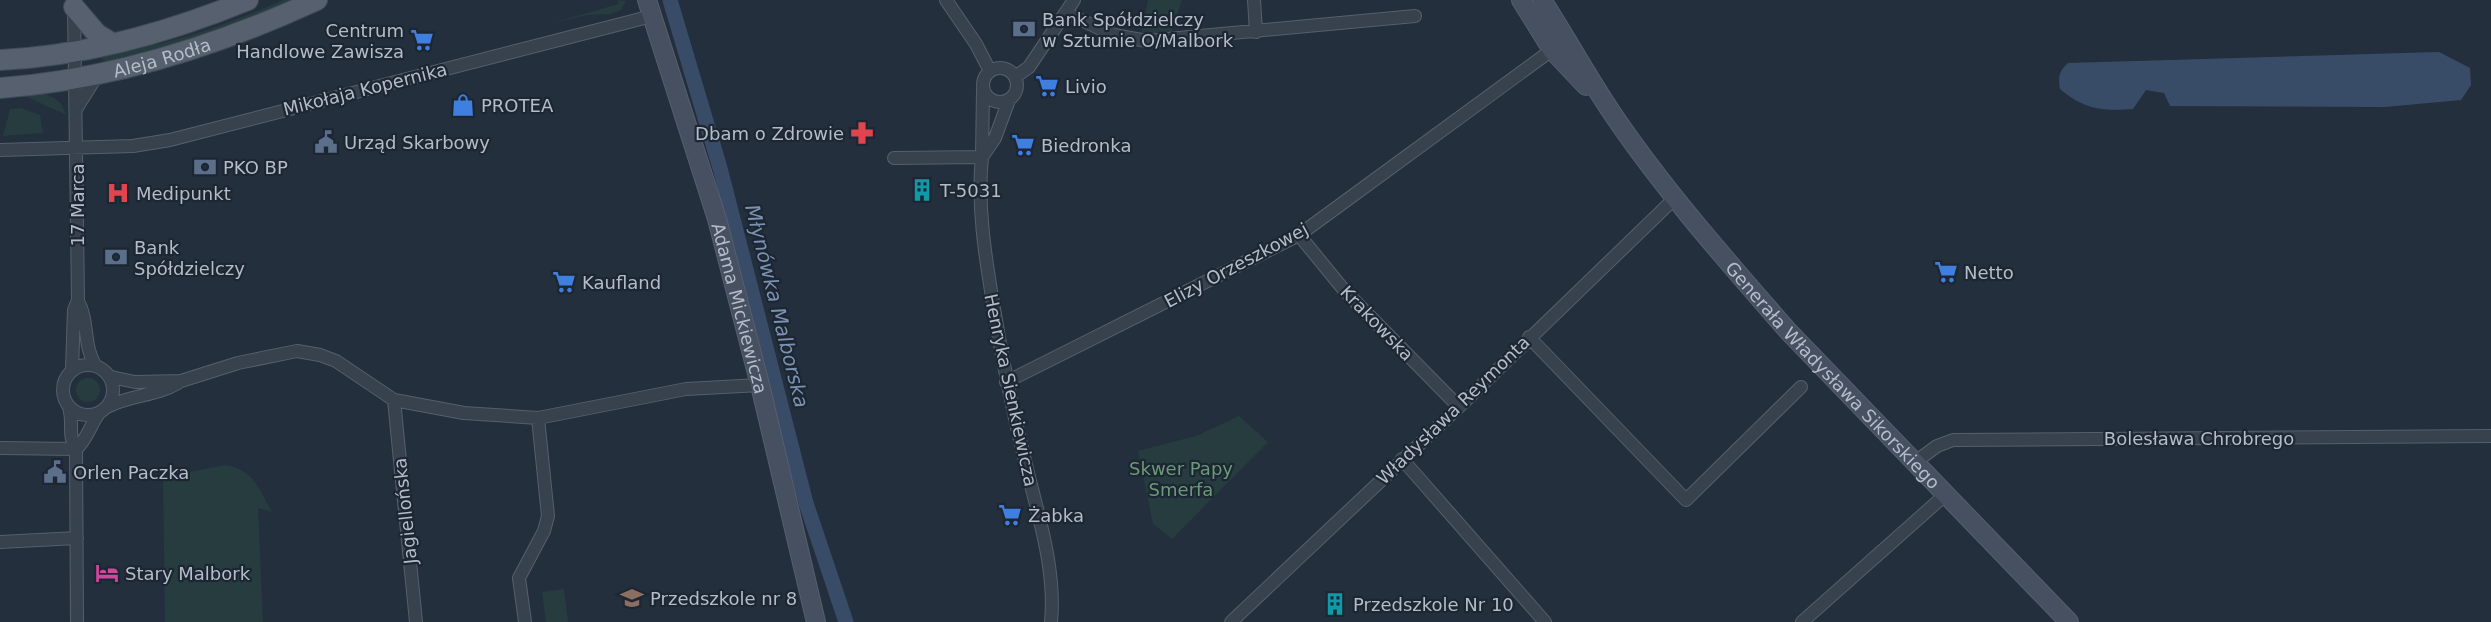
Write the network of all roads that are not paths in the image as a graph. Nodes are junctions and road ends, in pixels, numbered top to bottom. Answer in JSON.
{"nodes":[{"id":1,"x":248,"y":0,"type":"edge"},
{"id":2,"x":317,"y":0,"type":"edge"},
{"id":3,"x":946,"y":0,"type":"edge"},
{"id":4,"x":1074,"y":0,"type":"edge"},
{"id":5,"x":1254,"y":0,"type":"edge"},
{"id":6,"x":1521,"y":0,"type":"edge"},
{"id":7,"x":1542,"y":0,"type":"edge"},
{"id":8,"x":75,"y":4,"type":"edge"},
{"id":9,"x":650,"y":8,"type":"edge"},
{"id":10,"x":1066,"y":13,"type":"junction"},
{"id":11,"x":1415,"y":15,"type":"dead end"},
{"id":12,"x":1256,"y":32,"type":"junction"},
{"id":13,"x":112,"y":44,"type":"junction"},
{"id":14,"x":1560,"y":45,"type":"junction"},
{"id":15,"x":74,"y":51,"type":"junction"},
{"id":16,"x":0,"y":60,"type":"edge"},
{"id":17,"x":990,"y":71,"type":"junction"},
{"id":18,"x":98,"y":74,"type":"junction"},
{"id":19,"x":1015,"y":77,"type":"junction"},
{"id":20,"x":75,"y":78,"type":"junction"},
{"id":21,"x":0,"y":88,"type":"edge"},
{"id":22,"x":983,"y":89,"type":"junction"},
{"id":23,"x":1009,"y":100,"type":"junction"},
{"id":24,"x":75,"y":110,"type":"junction"},
{"id":25,"x":76,"y":149,"type":"junction"},
{"id":26,"x":0,"y":150,"type":"edge"},
{"id":27,"x":982,"y":157,"type":"junction"},
{"id":28,"x":894,"y":158,"type":"dead end"},
{"id":29,"x":1675,"y":198,"type":"junction"},
{"id":30,"x":1299,"y":235,"type":"junction"},
{"id":31,"x":78,"y":300,"type":"junction"},
{"id":32,"x":1529,"y":337,"type":"junction"},
{"id":33,"x":95,"y":365,"type":"junction"},
{"id":34,"x":72,"y":370,"type":"junction"},
{"id":35,"x":111,"y":377,"type":"junction"},
{"id":36,"x":181,"y":381,"type":"junction"},
{"id":37,"x":1006,"y":382,"type":"junction"},
{"id":38,"x":760,"y":385,"type":"junction"},
{"id":39,"x":1801,"y":387,"type":"dead end"},
{"id":40,"x":394,"y":400,"type":"junction"},
{"id":41,"x":69,"y":407,"type":"junction"},
{"id":42,"x":1459,"y":407,"type":"junction"},
{"id":43,"x":104,"y":409,"type":"junction"},
{"id":44,"x":538,"y":418,"type":"junction"},
{"id":45,"x":2491,"y":436,"type":"edge"},
{"id":46,"x":0,"y":448,"type":"edge"},
{"id":47,"x":76,"y":449,"type":"junction"},
{"id":48,"x":1402,"y":459,"type":"junction"},
{"id":49,"x":1914,"y":463,"type":"junction"},
{"id":50,"x":1945,"y":495,"type":"junction"},
{"id":51,"x":77,"y":538,"type":"junction"},
{"id":52,"x":0,"y":542,"type":"edge"},
{"id":53,"x":77,"y":622,"type":"edge"},
{"id":54,"x":416,"y":622,"type":"edge"},
{"id":55,"x":525,"y":622,"type":"edge"},
{"id":56,"x":816,"y":622,"type":"edge"},
{"id":57,"x":1051,"y":622,"type":"edge"},
{"id":58,"x":1231,"y":622,"type":"edge"},
{"id":59,"x":1545,"y":622,"type":"edge"},
{"id":60,"x":1802,"y":622,"type":"edge"},
{"id":61,"x":2069,"y":622,"type":"edge"}],
"edges":[{"from":1,"to":13,"type":"main road","name":"Aleja Rodła"},
{"from":2,"to":18,"type":"main road","name":"Aleja Rodła"},
{"from":3,"to":17,"type":"street"},
{"from":4,"to":10,"type":"street"},
{"from":5,"to":12,"type":"street"},
{"from":6,"to":14,"type":"main road","name":"Generała Władysława Sikorskiego"},
{"from":7,"to":14,"type":"main road","name":"Generała Władysława Sikorskiego"},
{"from":8,"to":13,"type":"main road"},
{"from":8,"to":15,"type":"street","name":"17 Marca"},
{"from":9,"to":25,"type":"street","name":"Mikołaja Kopernika"},
{"from":9,"to":38,"type":"main road","name":"Adama Mickiewicza"},
{"from":10,"to":12,"type":"street"},
{"from":10,"to":19,"type":"street"},
{"from":11,"to":12,"type":"street"},
{"from":13,"to":15,"type":"main road","name":"Aleja Rodła"},
{"from":14,"to":29,"type":"main road","name":"Generała Władysława Sikorskiego"},
{"from":14,"to":30,"type":"street","name":"Elizy Orzeszkowej"},
{"from":15,"to":16,"type":"main road","name":"Aleja Rodła"},
{"from":15,"to":20,"type":"street","name":"17 Marca"},
{"from":17,"to":19,"type":"street"},
{"from":17,"to":22,"type":"street"},
{"from":18,"to":20,"type":"main road","name":"Aleja Rodła"},
{"from":18,"to":24,"type":"street"},
{"from":19,"to":23,"type":"street"},
{"from":20,"to":21,"type":"main road","name":"Aleja Rodła"},
{"from":20,"to":24,"type":"street","name":"17 Marca"},
{"from":22,"to":23,"type":"street"},
{"from":22,"to":27,"type":"street","name":"Henryka Sienkiewicza"},
{"from":23,"to":27,"type":"street","name":"Henryka Sienkiewicza"},
{"from":24,"to":25,"type":"street","name":"17 Marca"},
{"from":25,"to":26,"type":"street","name":"Mikołaja Kopernika"},
{"from":25,"to":31,"type":"street","name":"17 Marca"},
{"from":27,"to":28,"type":"street"},
{"from":27,"to":37,"type":"street","name":"Henryka Sienkiewicza"},
{"from":29,"to":32,"type":"street","name":"Władysława Reymonta"},
{"from":29,"to":49,"type":"main road","name":"Generała Władysława Sikorskiego"},
{"from":30,"to":37,"type":"street","name":"Elizy Orzeszkowej"},
{"from":30,"to":42,"type":"street","name":"Krakowska"},
{"from":31,"to":33,"type":"street","name":"17 Marca"},
{"from":31,"to":34,"type":"street","name":"17 Marca"},
{"from":32,"to":39,"type":"street"},
{"from":32,"to":42,"type":"street","name":"Władysława Reymonta"},
{"from":33,"to":34,"type":"street"},
{"from":33,"to":35,"type":"street"},
{"from":34,"to":41,"type":"street"},
{"from":35,"to":36,"type":"street"},
{"from":35,"to":43,"type":"street"},
{"from":36,"to":40,"type":"street"},
{"from":36,"to":43,"type":"street"},
{"from":37,"to":57,"type":"street","name":"Henryka Sienkiewicza"},
{"from":38,"to":44,"type":"street"},
{"from":38,"to":56,"type":"main road","name":"Adama Mickiewicza"},
{"from":40,"to":44,"type":"street"},
{"from":40,"to":54,"type":"street","name":"Jagiellońska"},
{"from":41,"to":43,"type":"street"},
{"from":41,"to":47,"type":"street"},
{"from":42,"to":48,"type":"street","name":"Władysława Reymonta"},
{"from":43,"to":47,"type":"street"},
{"from":44,"to":55,"type":"street"},
{"from":45,"to":49,"type":"street","name":"Bolesława Chrobrego"},
{"from":46,"to":47,"type":"street"},
{"from":47,"to":51,"type":"street"},
{"from":48,"to":58,"type":"street","name":"Władysława Reymonta"},
{"from":48,"to":59,"type":"street"},
{"from":49,"to":50,"type":"main road","name":"Generała Władysława Sikorskiego"},
{"from":50,"to":60,"type":"street"},
{"from":50,"to":61,"type":"main road","name":"Generała Władysława Sikorskiego"},
{"from":51,"to":52,"type":"street"},
{"from":51,"to":53,"type":"street"}]}
